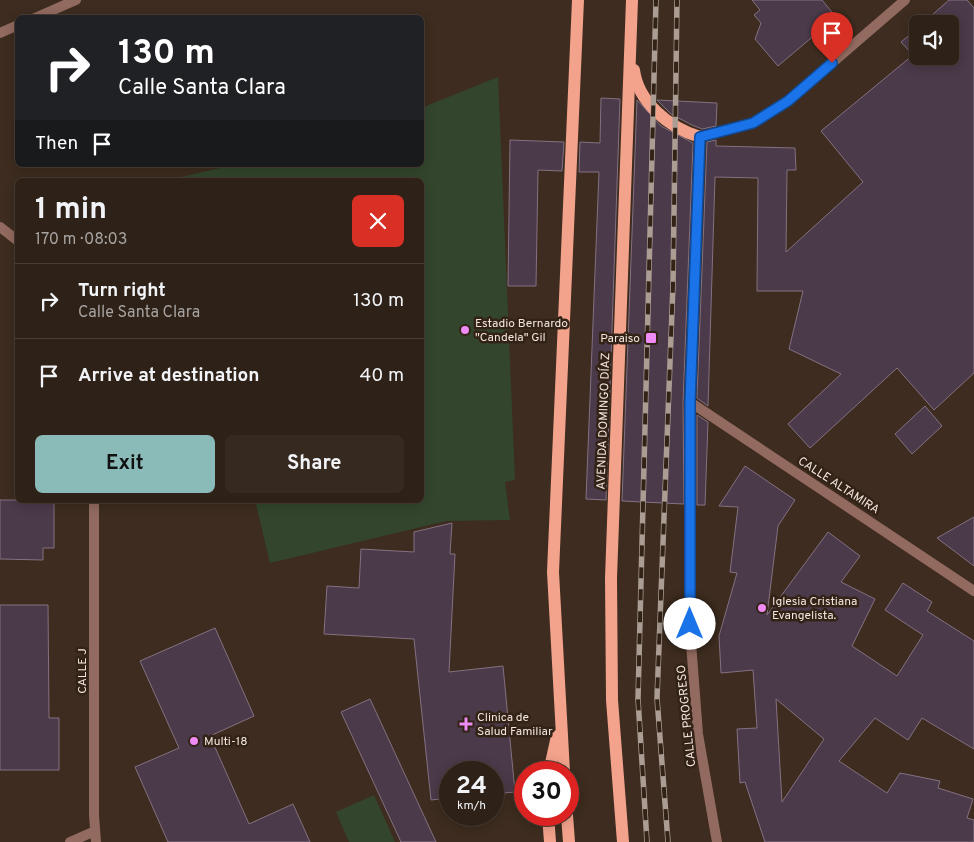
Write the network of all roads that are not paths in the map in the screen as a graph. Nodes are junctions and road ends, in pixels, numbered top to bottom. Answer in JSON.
{"nodes":[{"id":1,"x":76,"y":0,"type":"edge"},
{"id":2,"x":578,"y":0,"type":"edge"},
{"id":3,"x":632,"y":0,"type":"edge"},
{"id":4,"x":905,"y":0,"type":"edge"},
{"id":5,"x":42,"y":15,"type":"edge"},
{"id":6,"x":15,"y":26,"type":"edge"},
{"id":7,"x":0,"y":33,"type":"edge"},
{"id":8,"x":631,"y":43,"type":"junction"},
{"id":9,"x":700,"y":137,"type":"junction"},
{"id":10,"x":0,"y":227,"type":"edge"},
{"id":11,"x":15,"y":239,"type":"edge"},
{"id":12,"x":690,"y":402,"type":"junction"},
{"id":13,"x":94,"y":503,"type":"edge"},
{"id":14,"x":974,"y":591,"type":"edge"},
{"id":15,"x":560,"y":722,"type":"junction"},
{"id":16,"x":551,"y":761,"type":"edge"},
{"id":17,"x":563,"y":761,"type":"edge"},
{"id":18,"x":549,"y":826,"type":"edge"},
{"id":19,"x":567,"y":826,"type":"edge"},
{"id":20,"x":95,"y":831,"type":"junction"},
{"id":21,"x":70,"y":842,"type":"edge"},
{"id":22,"x":96,"y":842,"type":"edge"},
{"id":23,"x":550,"y":842,"type":"edge"},
{"id":24,"x":568,"y":842,"type":"edge"},
{"id":25,"x":623,"y":842,"type":"edge"},
{"id":26,"x":717,"y":842,"type":"edge"}],
"edges":[{"from":1,"to":5,"type":"street"},
{"from":2,"to":15,"type":"main road"},
{"from":3,"to":8,"type":"main road","name":"AVENIDA DOMINGO DÍAZ"},
{"from":4,"to":9,"type":"street"},
{"from":6,"to":7,"type":"street"},
{"from":8,"to":9,"type":"main road"},
{"from":8,"to":25,"type":"main road","name":"AVENIDA DOMINGO DÍAZ"},
{"from":9,"to":12,"type":"street","name":"CALLE PROGRESO"},
{"from":10,"to":11,"type":"street"},
{"from":12,"to":14,"type":"street","name":"CALLE ALTAMIRA"},
{"from":12,"to":26,"type":"street","name":"CALLE PROGRESO"},
{"from":13,"to":20,"type":"street","name":"CALLE J"},
{"from":15,"to":16,"type":"main road"},
{"from":15,"to":17,"type":"main road"},
{"from":18,"to":23,"type":"main road"},
{"from":19,"to":24,"type":"main road"},
{"from":20,"to":21,"type":"street"},
{"from":20,"to":22,"type":"street","name":"CALLE J"}]}
